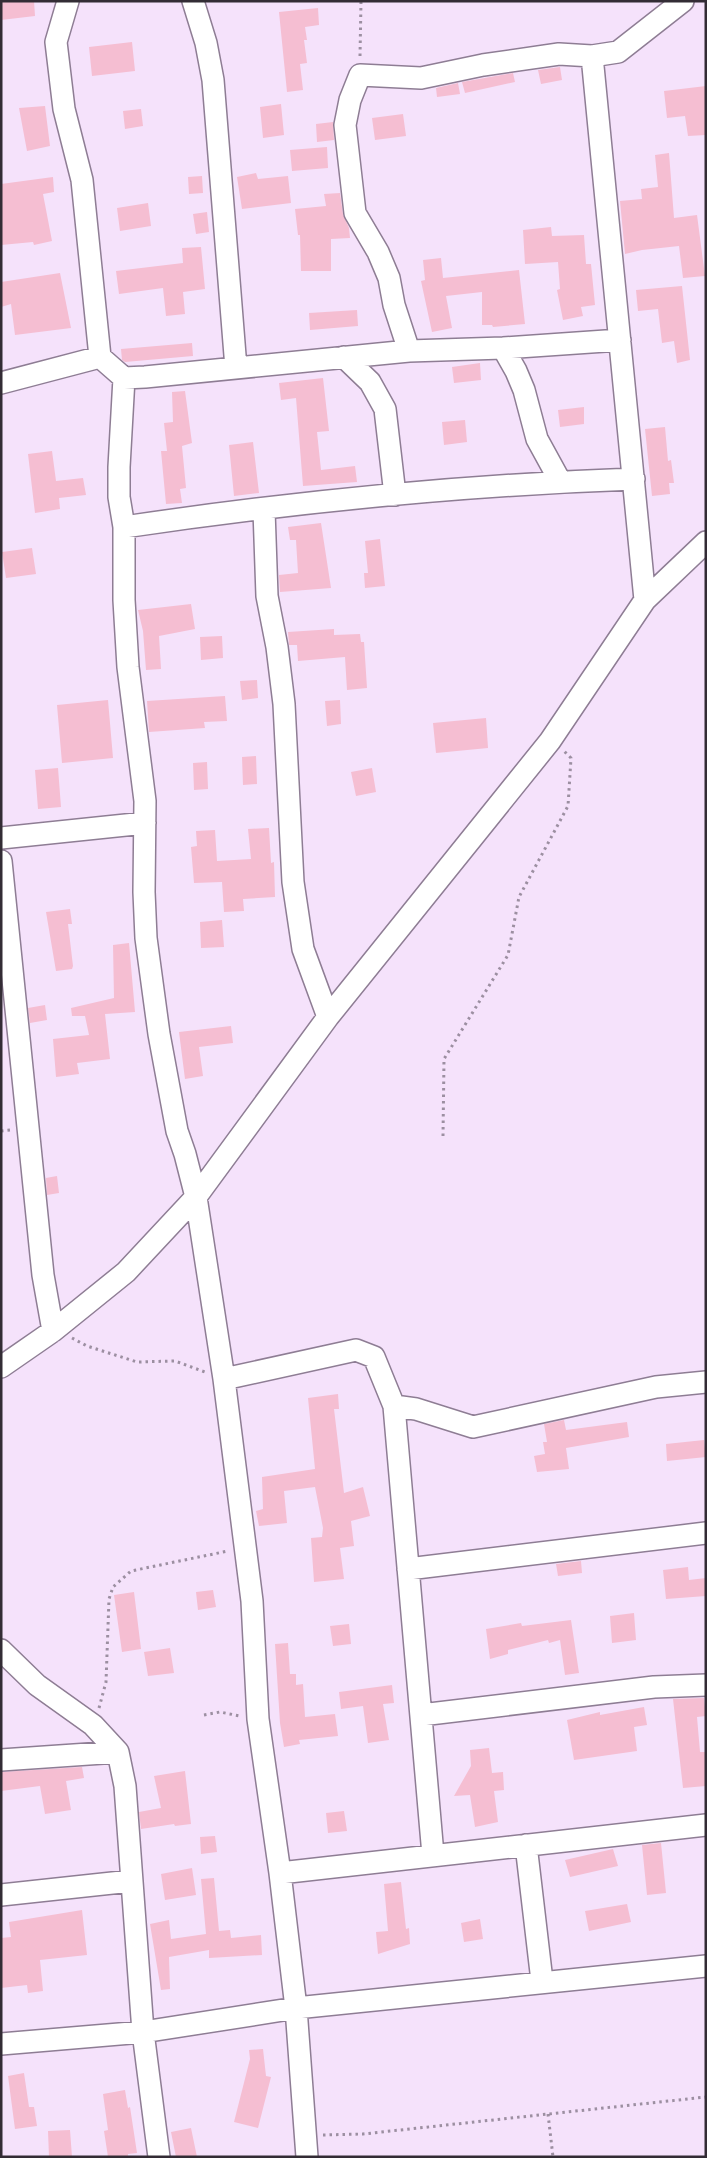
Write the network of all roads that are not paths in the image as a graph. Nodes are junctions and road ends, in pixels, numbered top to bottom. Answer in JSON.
{"nodes":[{"id":1,"x":68,"y":1,"type":"edge"},
{"id":2,"x":193,"y":1,"type":"edge"},
{"id":3,"x":683,"y":1,"type":"edge"},
{"id":4,"x":592,"y":56,"type":"junction"},
{"id":5,"x":620,"y":340,"type":"junction"},
{"id":6,"x":503,"y":348,"type":"junction"},
{"id":7,"x":409,"y":351,"type":"junction"},
{"id":8,"x":100,"y":357,"type":"junction"},
{"id":9,"x":344,"y":357,"type":"junction"},
{"id":10,"x":236,"y":368,"type":"junction"},
{"id":11,"x":124,"y":378,"type":"junction"},
{"id":12,"x":1,"y":383,"type":"edge"},
{"id":13,"x":634,"y":479,"type":"junction"},
{"id":14,"x":560,"y":481,"type":"junction"},
{"id":15,"x":395,"y":495,"type":"junction"},
{"id":16,"x":264,"y":510,"type":"junction"},
{"id":17,"x":124,"y":527,"type":"junction"},
{"id":18,"x":706,"y":542,"type":"edge"},
{"id":19,"x":645,"y":600,"type":"junction"},
{"id":20,"x":145,"y":823,"type":"junction"},
{"id":21,"x":1,"y":838,"type":"edge"},
{"id":22,"x":1,"y":861,"type":"edge"},
{"id":23,"x":7,"y":975,"type":"edge"},
{"id":24,"x":328,"y":1017,"type":"junction"},
{"id":25,"x":196,"y":1197,"type":"junction"},
{"id":26,"x":53,"y":1331,"type":"junction"},
{"id":27,"x":1,"y":1367,"type":"edge"},
{"id":28,"x":224,"y":1379,"type":"junction"},
{"id":29,"x":706,"y":1382,"type":"edge"},
{"id":30,"x":394,"y":1406,"type":"junction"},
{"id":31,"x":706,"y":1533,"type":"edge"},
{"id":32,"x":408,"y":1569,"type":"junction"},
{"id":33,"x":1,"y":1650,"type":"edge"},
{"id":34,"x":706,"y":1685,"type":"edge"},
{"id":35,"x":421,"y":1715,"type":"junction"},
{"id":36,"x":118,"y":1752,"type":"junction"},
{"id":37,"x":1,"y":1760,"type":"edge"},
{"id":38,"x":706,"y":1825,"type":"edge"},
{"id":39,"x":526,"y":1845,"type":"junction"},
{"id":40,"x":433,"y":1855,"type":"junction"},
{"id":41,"x":280,"y":1873,"type":"junction"},
{"id":42,"x":131,"y":1881,"type":"junction"},
{"id":43,"x":1,"y":1896,"type":"edge"},
{"id":44,"x":706,"y":1966,"type":"edge"},
{"id":45,"x":542,"y":1981,"type":"junction"},
{"id":46,"x":296,"y":2008,"type":"junction"},
{"id":47,"x":143,"y":2032,"type":"junction"},
{"id":48,"x":1,"y":2044,"type":"edge"},
{"id":49,"x":307,"y":2146,"type":"edge"},
{"id":50,"x":158,"y":2157,"type":"edge"}],
"edges":[{"from":1,"to":8,"type":"street"},
{"from":2,"to":10,"type":"street"},
{"from":3,"to":4,"type":"street"},
{"from":4,"to":5,"type":"street"},
{"from":4,"to":7,"type":"street"},
{"from":5,"to":6,"type":"street"},
{"from":5,"to":13,"type":"street"},
{"from":6,"to":7,"type":"street"},
{"from":6,"to":14,"type":"street"},
{"from":7,"to":9,"type":"street"},
{"from":8,"to":11,"type":"street"},
{"from":8,"to":12,"type":"street"},
{"from":9,"to":10,"type":"street"},
{"from":9,"to":15,"type":"street"},
{"from":10,"to":11,"type":"street"},
{"from":11,"to":17,"type":"street"},
{"from":13,"to":14,"type":"street"},
{"from":13,"to":19,"type":"street"},
{"from":14,"to":15,"type":"street"},
{"from":15,"to":16,"type":"street"},
{"from":16,"to":17,"type":"street"},
{"from":16,"to":24,"type":"street"},
{"from":17,"to":20,"type":"street"},
{"from":18,"to":19,"type":"street"},
{"from":19,"to":24,"type":"street"},
{"from":20,"to":21,"type":"street"},
{"from":20,"to":25,"type":"street"},
{"from":22,"to":23,"type":"street"},
{"from":23,"to":26,"type":"street"},
{"from":24,"to":25,"type":"street"},
{"from":25,"to":26,"type":"street"},
{"from":25,"to":28,"type":"street"},
{"from":26,"to":27,"type":"street"},
{"from":28,"to":30,"type":"street"},
{"from":28,"to":41,"type":"street"},
{"from":29,"to":30,"type":"street"},
{"from":30,"to":32,"type":"street"},
{"from":31,"to":32,"type":"street"},
{"from":32,"to":35,"type":"street"},
{"from":33,"to":36,"type":"street"},
{"from":34,"to":35,"type":"street"},
{"from":35,"to":40,"type":"street"},
{"from":36,"to":37,"type":"street"},
{"from":36,"to":42,"type":"street"},
{"from":38,"to":39,"type":"street"},
{"from":39,"to":40,"type":"street"},
{"from":39,"to":45,"type":"street"},
{"from":40,"to":41,"type":"street"},
{"from":41,"to":46,"type":"street"},
{"from":42,"to":43,"type":"street"},
{"from":42,"to":47,"type":"street"},
{"from":44,"to":45,"type":"street"},
{"from":45,"to":46,"type":"street"},
{"from":46,"to":47,"type":"street"},
{"from":46,"to":49,"type":"street"},
{"from":47,"to":48,"type":"street"},
{"from":47,"to":50,"type":"street"}]}
